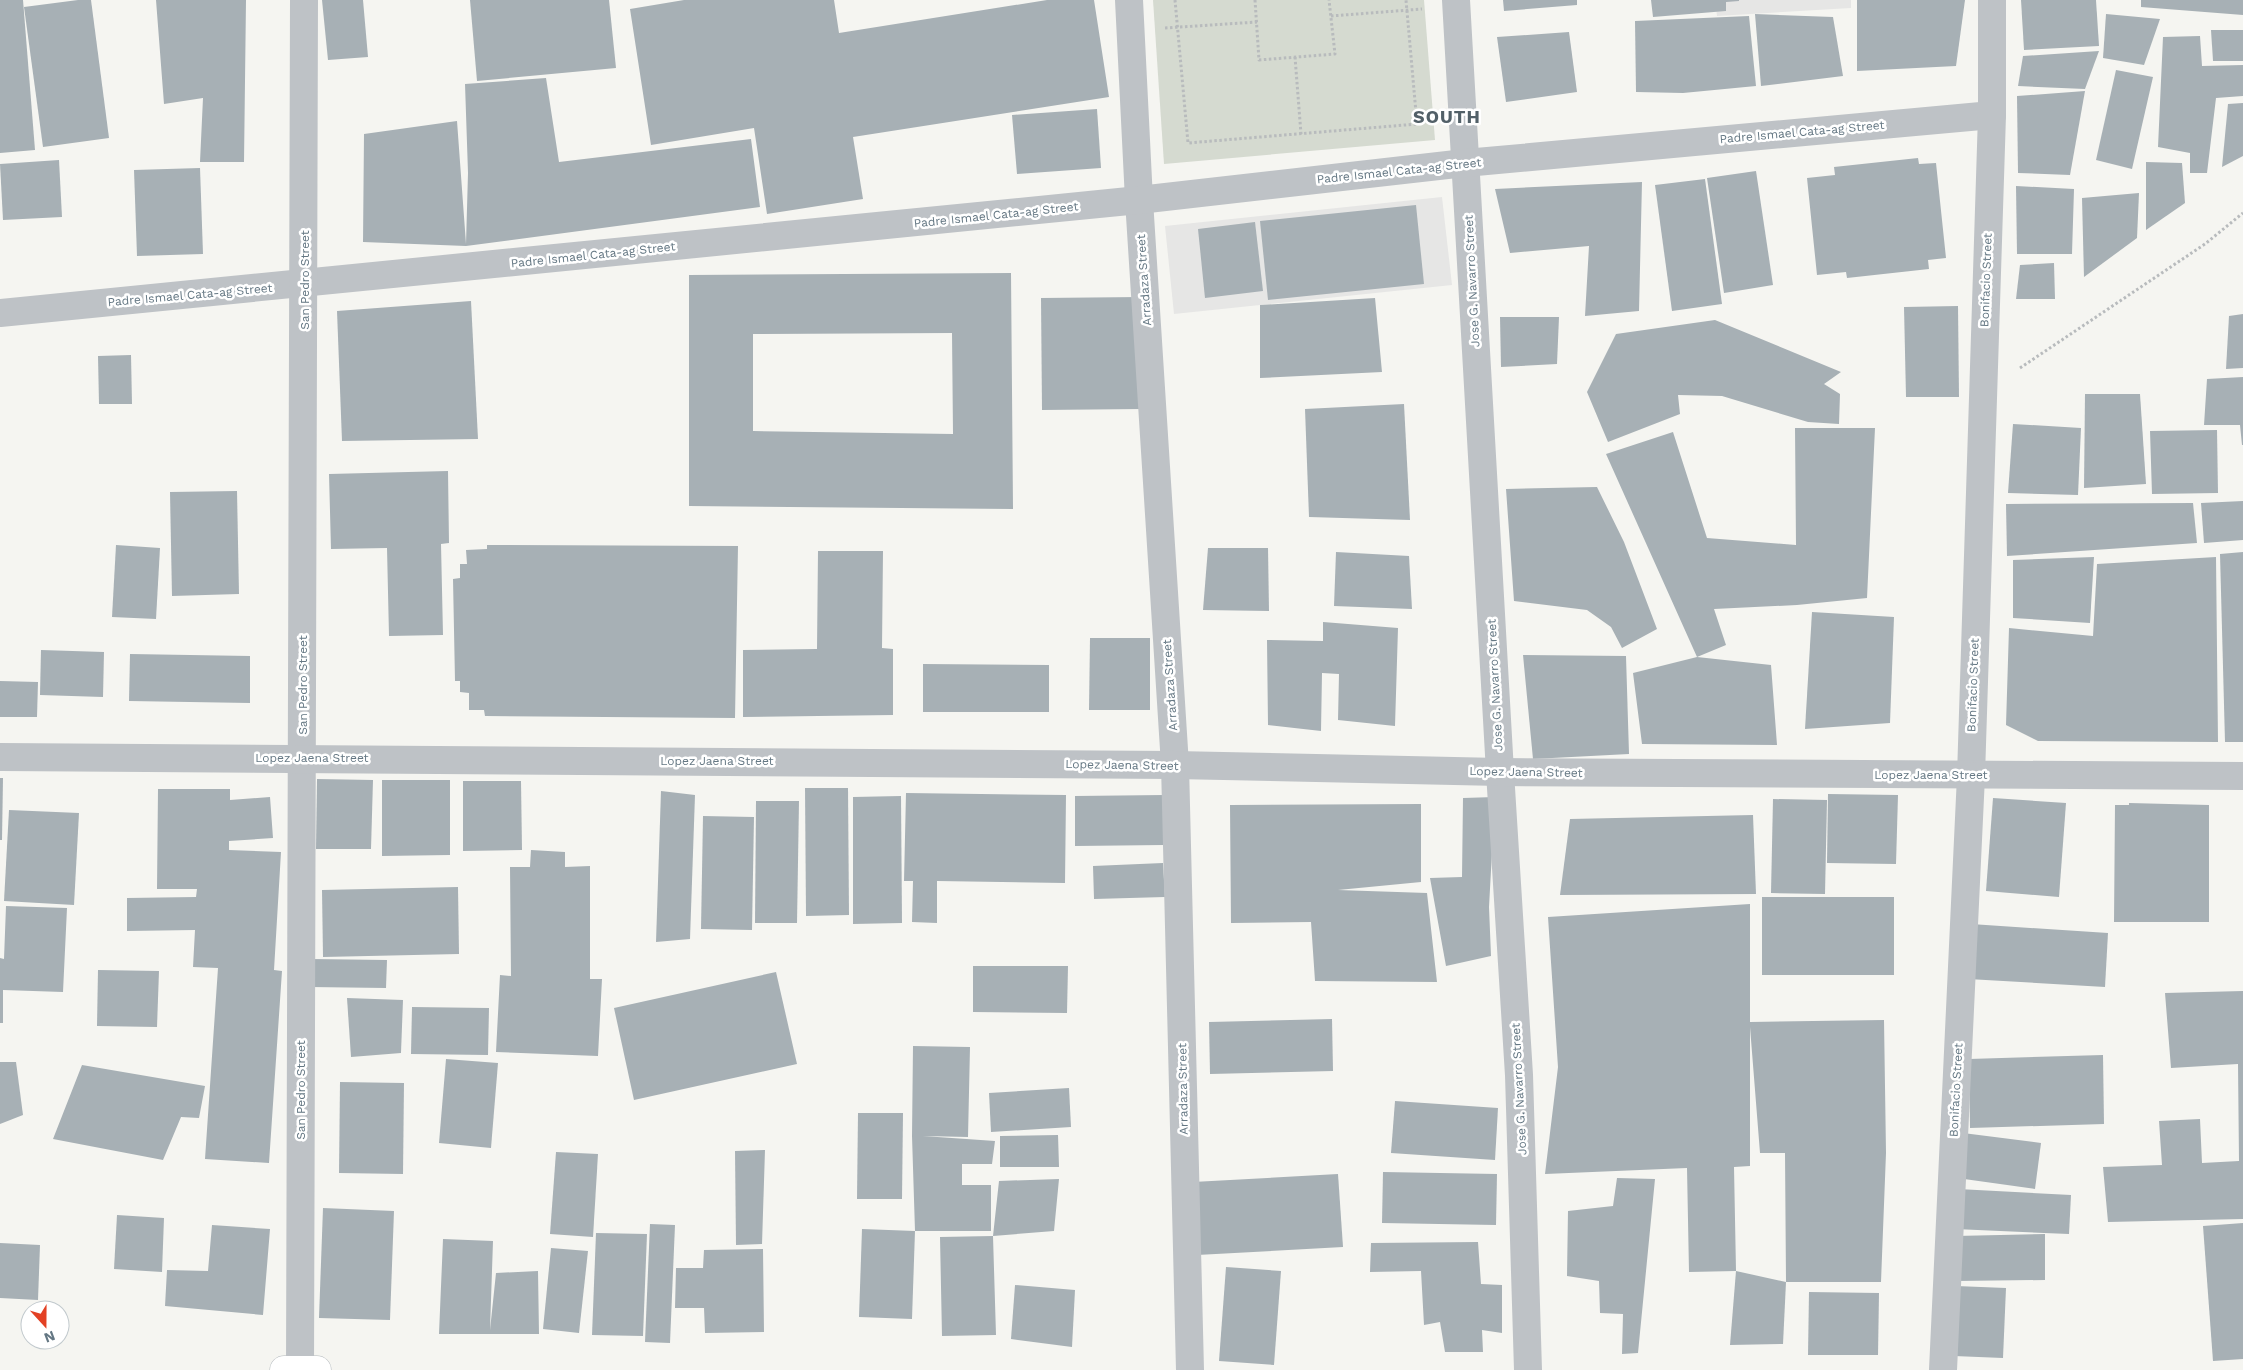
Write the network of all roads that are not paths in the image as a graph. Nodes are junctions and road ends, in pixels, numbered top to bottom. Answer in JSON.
{"nodes":[{"id":1,"x":304,"y":0,"type":"edge"},
{"id":2,"x":1130,"y":0,"type":"edge"},
{"id":3,"x":1992,"y":0,"type":"edge"},
{"id":4,"x":1457,"y":3,"type":"edge"},
{"id":5,"x":1992,"y":115,"type":"junction"},
{"id":6,"x":1465,"y":163,"type":"junction"},
{"id":7,"x":1139,"y":200,"type":"junction"},
{"id":8,"x":305,"y":284,"type":"junction"},
{"id":9,"x":0,"y":313,"type":"edge"},
{"id":10,"x":0,"y":757,"type":"edge"},
{"id":11,"x":303,"y":758,"type":"junction"},
{"id":12,"x":1175,"y":765,"type":"junction"},
{"id":13,"x":1500,"y":772,"type":"junction"},
{"id":14,"x":1970,"y":776,"type":"junction"},
{"id":15,"x":2243,"y":776,"type":"edge"},
{"id":16,"x":284,"y":1370,"type":"edge"},
{"id":17,"x":300,"y":1370,"type":"edge"},
{"id":18,"x":317,"y":1370,"type":"edge"},
{"id":19,"x":1190,"y":1370,"type":"edge"},
{"id":20,"x":1528,"y":1370,"type":"edge"},
{"id":21,"x":1943,"y":1370,"type":"edge"}],
"edges":[{"from":1,"to":8,"type":"street","name":"San Pedro Street"},
{"from":2,"to":7,"type":"street","name":"Arradaza Street"},
{"from":3,"to":5,"type":"street","name":"Bonifacio Street"},
{"from":4,"to":6,"type":"street","name":"Jose G. Navarro Street"},
{"from":5,"to":6,"type":"street","name":"Padre Ismael Cata-ag Street"},
{"from":5,"to":14,"type":"street","name":"Bonifacio Street"},
{"from":6,"to":7,"type":"street","name":"Padre Ismael Cata-ag Street"},
{"from":6,"to":13,"type":"street","name":"Jose G. Navarro Street"},
{"from":7,"to":8,"type":"street","name":"Padre Ismael Cata-ag Street"},
{"from":7,"to":12,"type":"street","name":"Arradaza Street"},
{"from":8,"to":9,"type":"street","name":"Padre Ismael Cata-ag Street"},
{"from":8,"to":11,"type":"street","name":"San Pedro Street"},
{"from":10,"to":11,"type":"street","name":"Lopez Jaena Street"},
{"from":11,"to":12,"type":"street","name":"Lopez Jaena Street"},
{"from":11,"to":17,"type":"street","name":"San Pedro Street"},
{"from":12,"to":13,"type":"street","name":"Lopez Jaena Street"},
{"from":12,"to":19,"type":"street","name":"Arradaza Street"},
{"from":13,"to":14,"type":"street","name":"Lopez Jaena Street"},
{"from":13,"to":20,"type":"street","name":"Jose G. Navarro Street"},
{"from":14,"to":15,"type":"street","name":"Lopez Jaena Street"},
{"from":14,"to":21,"type":"street","name":"Bonifacio Street"},
{"from":16,"to":17,"type":"main road"},
{"from":17,"to":18,"type":"main road"}]}
